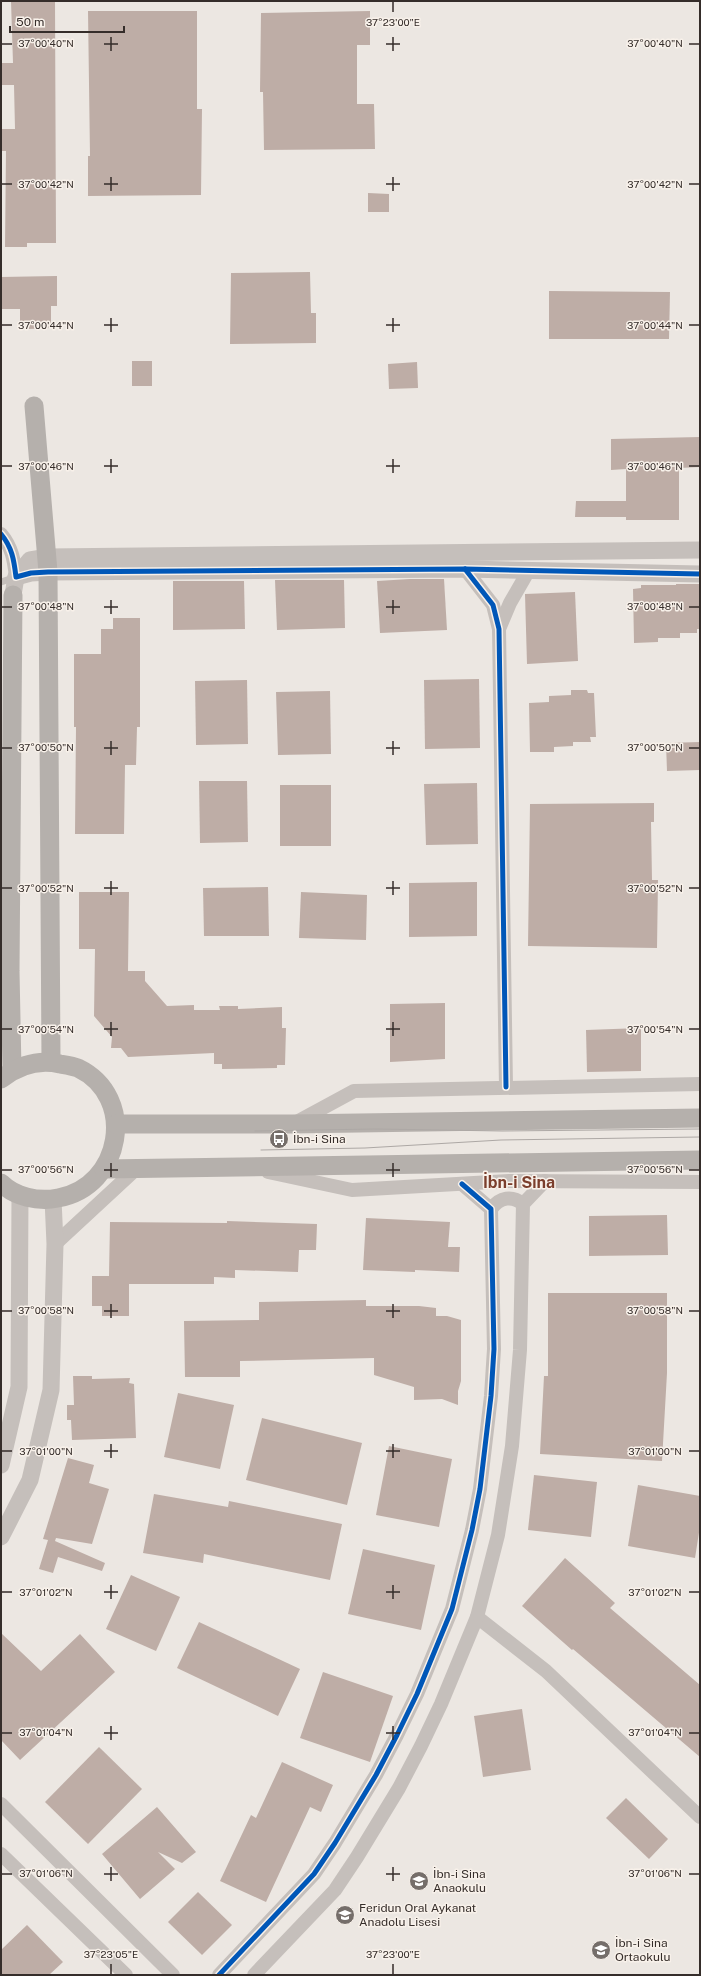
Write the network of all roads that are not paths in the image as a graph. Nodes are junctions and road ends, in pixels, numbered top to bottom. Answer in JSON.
{"nodes":[{"id":1,"x":34,"y":406,"type":"dead end"},
{"id":2,"x":1,"y":534,"type":"edge"},
{"id":3,"x":700,"y":550,"type":"edge"},
{"id":4,"x":48,"y":564,"type":"junction"},
{"id":5,"x":465,"y":570,"type":"junction"},
{"id":6,"x":529,"y":570,"type":"junction"},
{"id":7,"x":700,"y":574,"type":"edge"},
{"id":8,"x":10,"y":585,"type":"edge"},
{"id":9,"x":499,"y":629,"type":"junction"},
{"id":10,"x":6,"y":971,"type":"edge"},
{"id":11,"x":51,"y":1062,"type":"junction"},
{"id":12,"x":6,"y":1075,"type":"edge"},
{"id":13,"x":700,"y":1084,"type":"edge"},
{"id":14,"x":506,"y":1087,"type":"junction"},
{"id":15,"x":700,"y":1118,"type":"edge"},
{"id":16,"x":116,"y":1124,"type":"junction"},
{"id":17,"x":292,"y":1124,"type":"junction"},
{"id":18,"x":700,"y":1160,"type":"edge"},
{"id":19,"x":242,"y":1166,"type":"junction"},
{"id":20,"x":104,"y":1169,"type":"junction"},
{"id":21,"x":136,"y":1169,"type":"junction"},
{"id":22,"x":545,"y":1181,"type":"junction"},
{"id":23,"x":1,"y":1182,"type":"edge"},
{"id":24,"x":700,"y":1182,"type":"edge"},
{"id":25,"x":462,"y":1184,"type":"junction"},
{"id":26,"x":20,"y":1194,"type":"junction"},
{"id":27,"x":53,"y":1199,"type":"junction"},
{"id":28,"x":523,"y":1204,"type":"junction"},
{"id":29,"x":491,"y":1209,"type":"junction"},
{"id":30,"x":55,"y":1244,"type":"junction"},
{"id":31,"x":1,"y":1465,"type":"edge"},
{"id":32,"x":1,"y":1537,"type":"edge"},
{"id":33,"x":477,"y":1618,"type":"junction"},
{"id":34,"x":1,"y":1804,"type":"edge"},
{"id":35,"x":700,"y":1817,"type":"edge"},
{"id":36,"x":1,"y":1854,"type":"edge"},
{"id":37,"x":126,"y":1975,"type":"edge"},
{"id":38,"x":173,"y":1975,"type":"edge"},
{"id":39,"x":219,"y":1975,"type":"edge"},
{"id":40,"x":254,"y":1975,"type":"edge"}],
"edges":[{"from":1,"to":4,"type":"main road"},
{"from":2,"to":8,"type":"street"},
{"from":3,"to":4,"type":"street"},
{"from":4,"to":5,"type":"street"},
{"from":4,"to":8,"type":"street"},
{"from":4,"to":11,"type":"main road"},
{"from":5,"to":6,"type":"street"},
{"from":5,"to":9,"type":"street"},
{"from":6,"to":7,"type":"street"},
{"from":6,"to":9,"type":"street"},
{"from":8,"to":10,"type":"main road"},
{"from":9,"to":14,"type":"street"},
{"from":10,"to":12,"type":"main road"},
{"from":11,"to":12,"type":"main road"},
{"from":11,"to":16,"type":"main road"},
{"from":13,"to":14,"type":"street"},
{"from":14,"to":17,"type":"street"},
{"from":15,"to":17,"type":"main road"},
{"from":16,"to":17,"type":"main road"},
{"from":16,"to":20,"type":"main road"},
{"from":18,"to":19,"type":"main road"},
{"from":19,"to":21,"type":"main road"},
{"from":19,"to":25,"type":"street"},
{"from":20,"to":21,"type":"main road"},
{"from":20,"to":27,"type":"main road"},
{"from":21,"to":30,"type":"street"},
{"from":22,"to":24,"type":"street"},
{"from":22,"to":25,"type":"street"},
{"from":22,"to":28,"type":"street"},
{"from":23,"to":26,"type":"main road"},
{"from":25,"to":29,"type":"street"},
{"from":26,"to":27,"type":"main road"},
{"from":26,"to":31,"type":"street"},
{"from":27,"to":30,"type":"street"},
{"from":28,"to":29,"type":"street"},
{"from":28,"to":33,"type":"street"},
{"from":29,"to":39,"type":"street"},
{"from":30,"to":32,"type":"street"},
{"from":33,"to":35,"type":"street"},
{"from":33,"to":40,"type":"street"},
{"from":34,"to":38,"type":"street"},
{"from":36,"to":37,"type":"street"}]}
